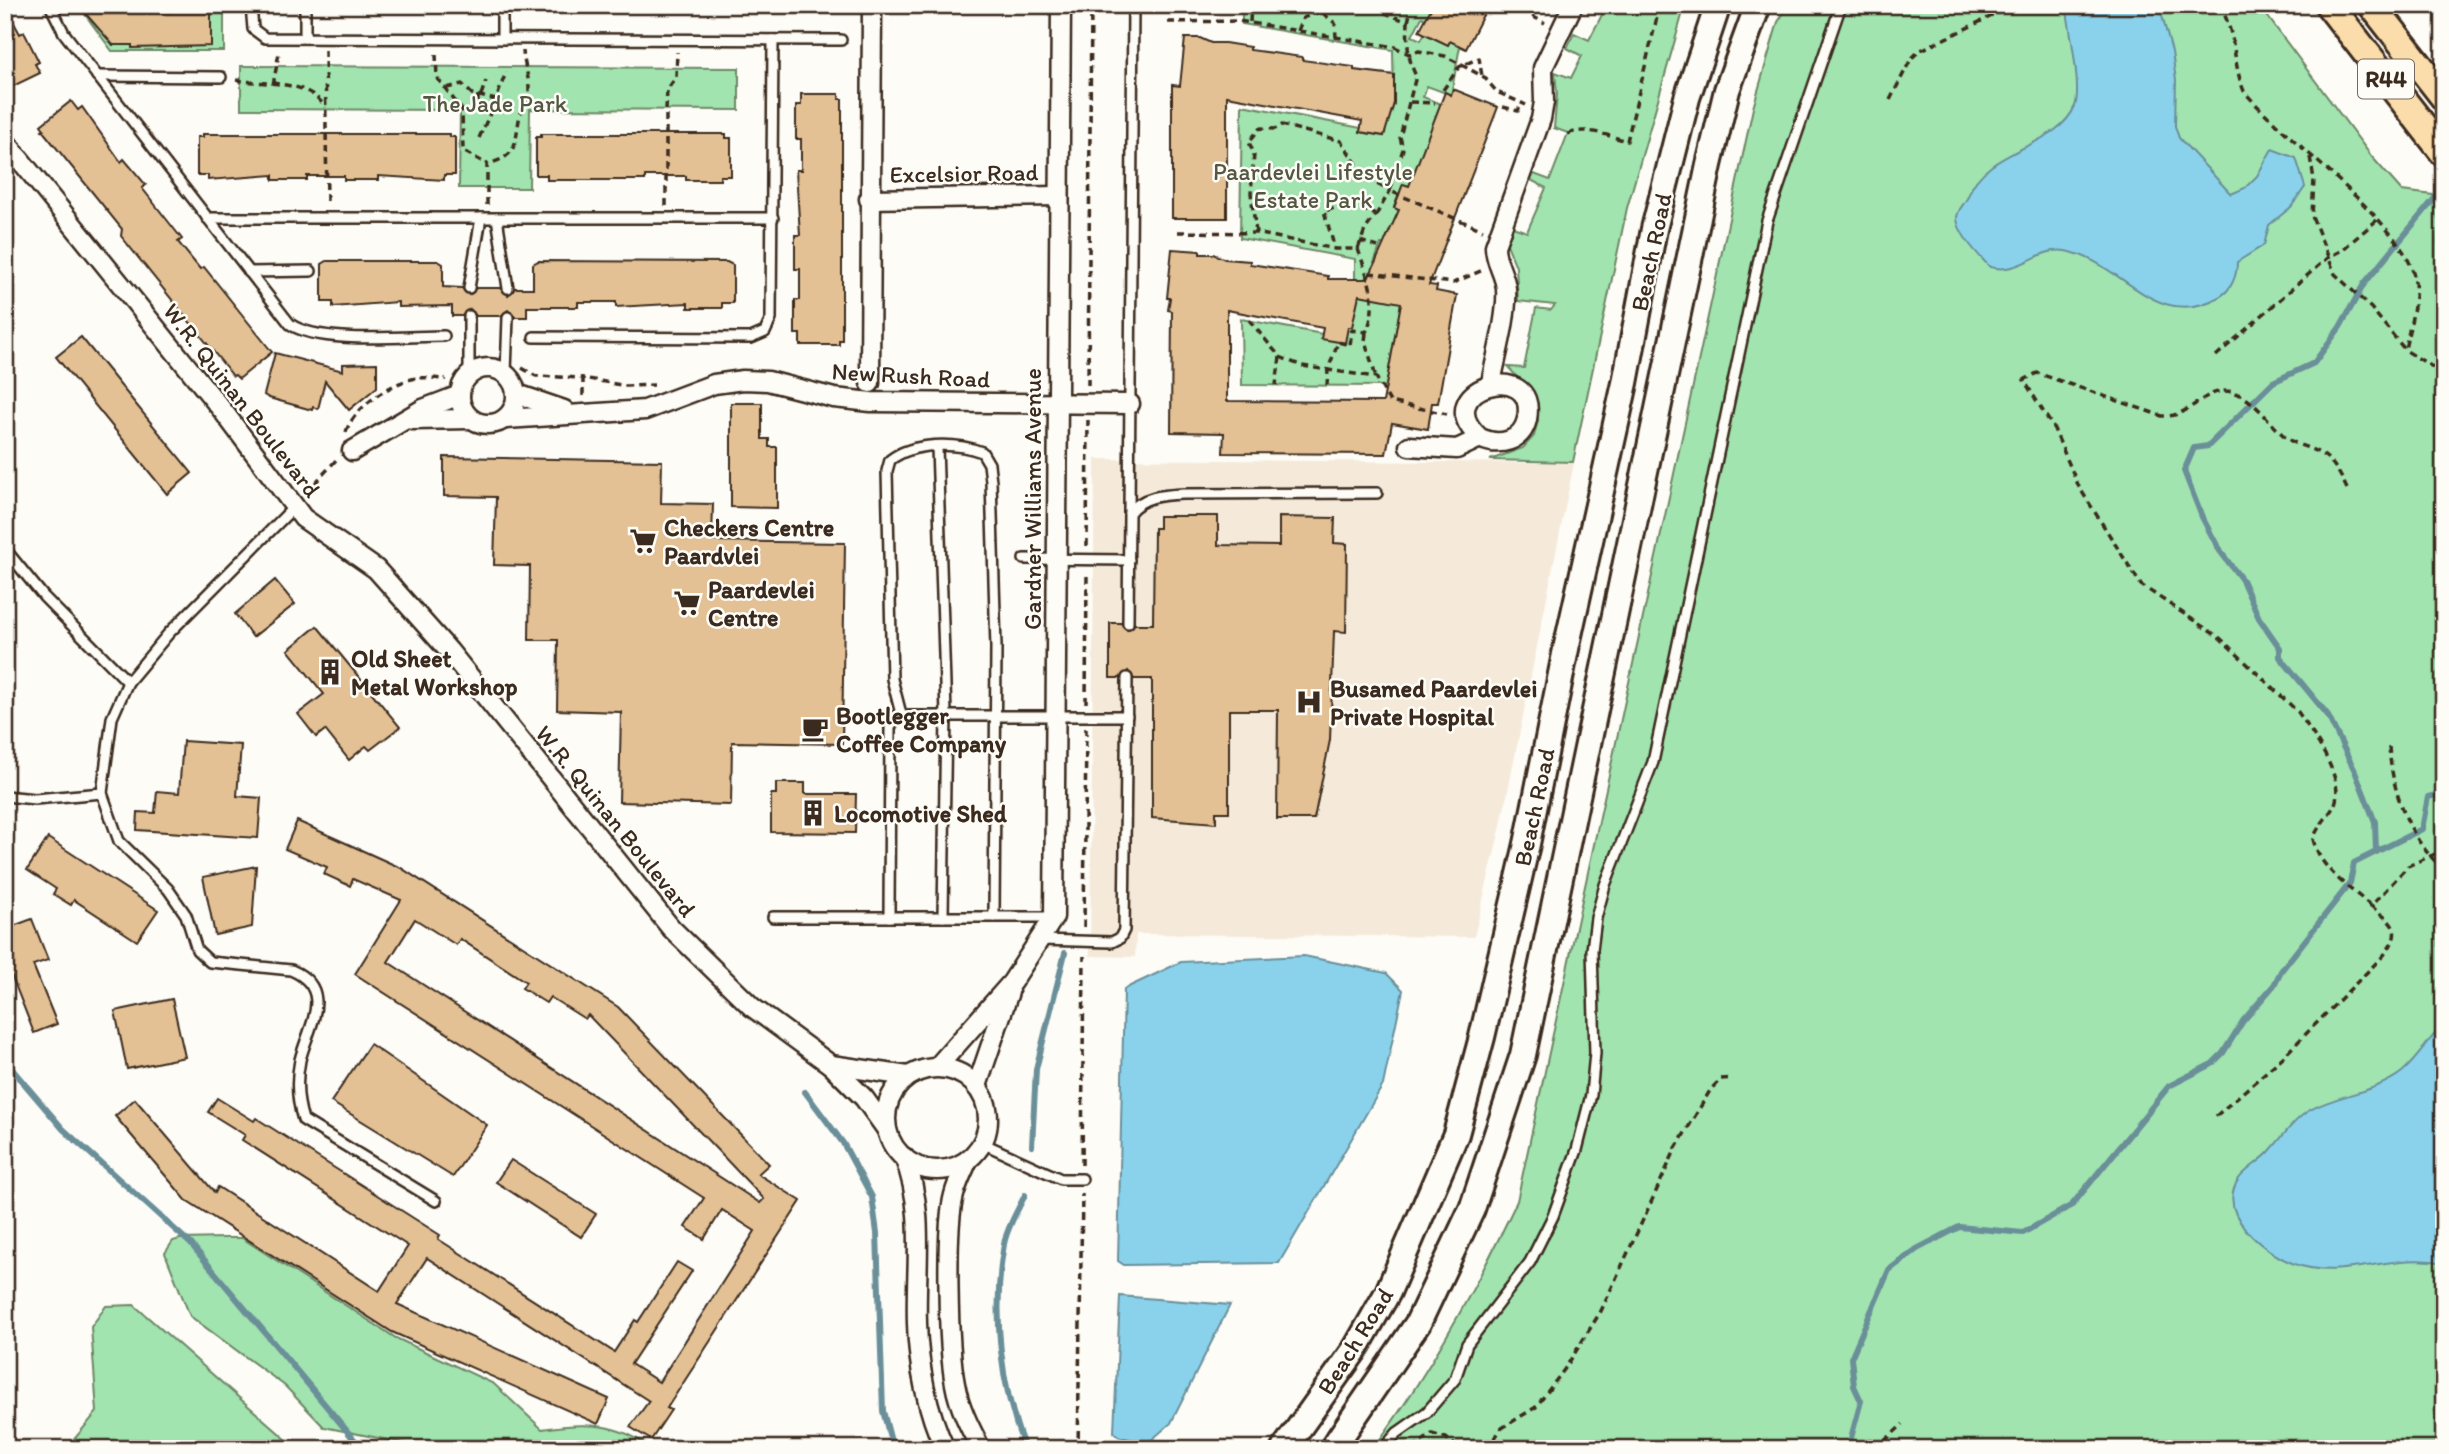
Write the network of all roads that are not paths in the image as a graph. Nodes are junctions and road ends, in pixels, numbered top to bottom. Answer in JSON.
{"nodes":[{"id":1,"x":50,"y":5,"type":"edge"},
{"id":2,"x":251,"y":5,"type":"edge"},
{"id":3,"x":305,"y":5,"type":"edge"},
{"id":4,"x":502,"y":5,"type":"edge"},
{"id":5,"x":873,"y":5,"type":"edge"},
{"id":6,"x":1061,"y":5,"type":"edge"},
{"id":7,"x":1133,"y":5,"type":"edge"},
{"id":8,"x":1573,"y":5,"type":"edge"},
{"id":9,"x":1718,"y":5,"type":"edge"},
{"id":10,"x":1758,"y":5,"type":"edge"},
{"id":11,"x":1841,"y":5,"type":"edge"},
{"id":12,"x":2329,"y":5,"type":"edge"},
{"id":13,"x":2372,"y":5,"type":"edge"},
{"id":14,"x":305,"y":37,"type":"junction"},
{"id":15,"x":502,"y":38,"type":"junction"},
{"id":16,"x":774,"y":40,"type":"junction"},
{"id":17,"x":841,"y":40,"type":"dead end"},
{"id":18,"x":97,"y":76,"type":"junction"},
{"id":19,"x":221,"y":77,"type":"road end"},
{"id":20,"x":2444,"y":97,"type":"edge"},
{"id":21,"x":5,"y":141,"type":"edge"},
{"id":22,"x":2444,"y":153,"type":"edge"},
{"id":23,"x":1059,"y":196,"type":"junction"},
{"id":24,"x":869,"y":199,"type":"junction"},
{"id":25,"x":207,"y":218,"type":"junction"},
{"id":26,"x":488,"y":218,"type":"junction"},
{"id":27,"x":773,"y":218,"type":"junction"},
{"id":28,"x":311,"y":271,"type":"dead end"},
{"id":29,"x":249,"y":272,"type":"junction"},
{"id":30,"x":469,"y":288,"type":"dead end"},
{"id":31,"x":508,"y":288,"type":"dead end"},
{"id":32,"x":469,"y":316,"type":"dead end"},
{"id":33,"x":508,"y":317,"type":"dead end"},
{"id":34,"x":444,"y":336,"type":"dead end"},
{"id":35,"x":534,"y":337,"type":"dead end"},
{"id":36,"x":513,"y":367,"type":"junction"},
{"id":37,"x":469,"y":375,"type":"junction"},
{"id":38,"x":870,"y":383,"type":"dead end"},
{"id":39,"x":1491,"y":383,"type":"junction"},
{"id":40,"x":517,"y":394,"type":"junction"},
{"id":41,"x":460,"y":395,"type":"junction"},
{"id":42,"x":1057,"y":404,"type":"junction"},
{"id":43,"x":1130,"y":404,"type":"junction"},
{"id":44,"x":571,"y":412,"type":"junction"},
{"id":45,"x":471,"y":419,"type":"junction"},
{"id":46,"x":506,"y":419,"type":"junction"},
{"id":47,"x":402,"y":421,"type":"junction"},
{"id":48,"x":1480,"y":438,"type":"junction"},
{"id":49,"x":1409,"y":446,"type":"dead end"},
{"id":50,"x":345,"y":447,"type":"road end"},
{"id":51,"x":937,"y":447,"type":"junction"},
{"id":52,"x":1377,"y":493,"type":"dead end"},
{"id":53,"x":294,"y":507,"type":"junction"},
{"id":54,"x":1129,"y":513,"type":"junction"},
{"id":55,"x":5,"y":549,"type":"edge"},
{"id":56,"x":1024,"y":559,"type":"dead end"},
{"id":57,"x":1056,"y":559,"type":"junction"},
{"id":58,"x":1129,"y":560,"type":"junction"},
{"id":59,"x":1128,"y":623,"type":"dead end"},
{"id":60,"x":1127,"y":678,"type":"dead end"},
{"id":61,"x":128,"y":682,"type":"junction"},
{"id":62,"x":901,"y":714,"type":"junction"},
{"id":63,"x":946,"y":715,"type":"junction"},
{"id":64,"x":996,"y":715,"type":"junction"},
{"id":65,"x":1055,"y":715,"type":"junction"},
{"id":66,"x":1127,"y":716,"type":"junction"},
{"id":67,"x":102,"y":793,"type":"junction"},
{"id":68,"x":5,"y":796,"type":"edge"},
{"id":69,"x":773,"y":916,"type":"dead end"},
{"id":70,"x":889,"y":916,"type":"junction"},
{"id":71,"x":943,"y":917,"type":"junction"},
{"id":72,"x":994,"y":917,"type":"junction"},
{"id":73,"x":1054,"y":917,"type":"junction"},
{"id":74,"x":1038,"y":940,"type":"junction"},
{"id":75,"x":1012,"y":982,"type":"junction"},
{"id":76,"x":831,"y":1065,"type":"junction"},
{"id":77,"x":937,"y":1068,"type":"junction"},
{"id":78,"x":908,"y":1076,"type":"junction"},
{"id":79,"x":977,"y":1086,"type":"junction"},
{"id":80,"x":887,"y":1130,"type":"junction"},
{"id":81,"x":982,"y":1143,"type":"junction"},
{"id":82,"x":904,"y":1157,"type":"junction"},
{"id":83,"x":968,"y":1160,"type":"junction"},
{"id":84,"x":1082,"y":1180,"type":"dead end"},
{"id":85,"x":436,"y":1201,"type":"dead end"},
{"id":86,"x":945,"y":1449,"type":"edge"},
{"id":87,"x":981,"y":1449,"type":"edge"},
{"id":88,"x":1284,"y":1449,"type":"edge"},
{"id":89,"x":1332,"y":1449,"type":"edge"},
{"id":90,"x":1383,"y":1449,"type":"edge"}],
"edges":[{"from":1,"to":18,"type":"lane"},
{"from":2,"to":14,"type":"lane"},
{"from":3,"to":14,"type":"lane"},
{"from":4,"to":15,"type":"lane"},
{"from":5,"to":24,"type":"street"},
{"from":6,"to":23,"type":"street","name":"Gardner Williams Avenue"},
{"from":7,"to":43,"type":"lane"},
{"from":8,"to":39,"type":"street"},
{"from":9,"to":88,"type":"main road","name":"Beach Road"},
{"from":10,"to":89,"type":"main road","name":"Beach Road"},
{"from":11,"to":90,"type":"lane"},
{"from":12,"to":22,"type":"main road","number":"R44"},
{"from":13,"to":20,"type":"main road","number":"R44"},
{"from":14,"to":15,"type":"lane"},
{"from":15,"to":16,"type":"lane"},
{"from":16,"to":17,"type":"lane"},
{"from":16,"to":27,"type":"lane"},
{"from":18,"to":19,"type":"lane"},
{"from":18,"to":25,"type":"lane"},
{"from":21,"to":53,"type":"street","name":"W.R. Quinan Boulevard"},
{"from":23,"to":24,"type":"street","name":"Excelsior Road"},
{"from":23,"to":42,"type":"street","name":"Gardner Williams Avenue"},
{"from":24,"to":38,"type":"street"},
{"from":25,"to":26,"type":"lane"},
{"from":25,"to":29,"type":"lane"},
{"from":26,"to":27,"type":"lane"},
{"from":26,"to":30,"type":"lane"},
{"from":26,"to":31,"type":"lane"},
{"from":27,"to":35,"type":"lane"},
{"from":28,"to":29,"type":"lane"},
{"from":29,"to":34,"type":"lane"},
{"from":32,"to":37,"type":"lane"},
{"from":33,"to":36,"type":"lane"},
{"from":36,"to":37,"type":"street"},
{"from":36,"to":40,"type":"street"},
{"from":37,"to":41,"type":"street"},
{"from":39,"to":48,"type":"street"},
{"from":39,"to":48,"type":"street"},
{"from":40,"to":44,"type":"street","name":"New Rush Road"},
{"from":40,"to":46,"type":"street"},
{"from":41,"to":45,"type":"street"},
{"from":41,"to":47,"type":"street","name":"New Rush Road"},
{"from":42,"to":43,"type":"street","name":"New Rush Road"},
{"from":42,"to":44,"type":"street","name":"New Rush Road"},
{"from":42,"to":57,"type":"street","name":"Gardner Williams Avenue"},
{"from":43,"to":54,"type":"lane"},
{"from":44,"to":46,"type":"street","name":"New Rush Road"},
{"from":45,"to":46,"type":"street","name":"New Rush Road"},
{"from":45,"to":47,"type":"street","name":"New Rush Road"},
{"from":47,"to":50,"type":"street","name":"New Rush Road"},
{"from":48,"to":49,"type":"street"},
{"from":51,"to":62,"type":"lane"},
{"from":51,"to":63,"type":"lane"},
{"from":51,"to":64,"type":"lane"},
{"from":52,"to":54,"type":"lane"},
{"from":53,"to":61,"type":"lane"},
{"from":53,"to":76,"type":"street","name":"W.R. Quinan Boulevard"},
{"from":54,"to":58,"type":"lane"},
{"from":55,"to":61,"type":"lane"},
{"from":56,"to":57,"type":"lane"},
{"from":57,"to":58,"type":"lane"},
{"from":57,"to":65,"type":"street","name":"Gardner Williams Avenue"},
{"from":58,"to":59,"type":"lane"},
{"from":60,"to":66,"type":"lane"},
{"from":61,"to":67,"type":"lane"},
{"from":62,"to":63,"type":"lane"},
{"from":62,"to":70,"type":"lane"},
{"from":63,"to":64,"type":"lane"},
{"from":63,"to":71,"type":"lane"},
{"from":64,"to":65,"type":"lane"},
{"from":64,"to":72,"type":"lane"},
{"from":65,"to":66,"type":"lane"},
{"from":65,"to":73,"type":"street","name":"Gardner Williams Avenue"},
{"from":66,"to":74,"type":"lane"},
{"from":67,"to":68,"type":"lane"},
{"from":67,"to":85,"type":"lane"},
{"from":69,"to":70,"type":"lane"},
{"from":70,"to":71,"type":"lane"},
{"from":71,"to":72,"type":"lane"},
{"from":72,"to":73,"type":"lane"},
{"from":73,"to":74,"type":"street"},
{"from":74,"to":75,"type":"street"},
{"from":75,"to":77,"type":"street"},
{"from":75,"to":79,"type":"street"},
{"from":76,"to":78,"type":"street","name":"W.R. Quinan Boulevard"},
{"from":76,"to":80,"type":"street","name":"W.R. Quinan Boulevard"},
{"from":77,"to":78,"type":"street","name":"W.R. Quinan Boulevard"},
{"from":77,"to":79,"type":"street"},
{"from":78,"to":80,"type":"street"},
{"from":79,"to":81,"type":"street"},
{"from":80,"to":82,"type":"street","name":"W.R. Quinan Boulevard"},
{"from":81,"to":83,"type":"street"},
{"from":81,"to":84,"type":"lane"},
{"from":82,"to":83,"type":"street"},
{"from":82,"to":86,"type":"street","name":"W.R. Quinan Boulevard"},
{"from":83,"to":87,"type":"street"}]}
